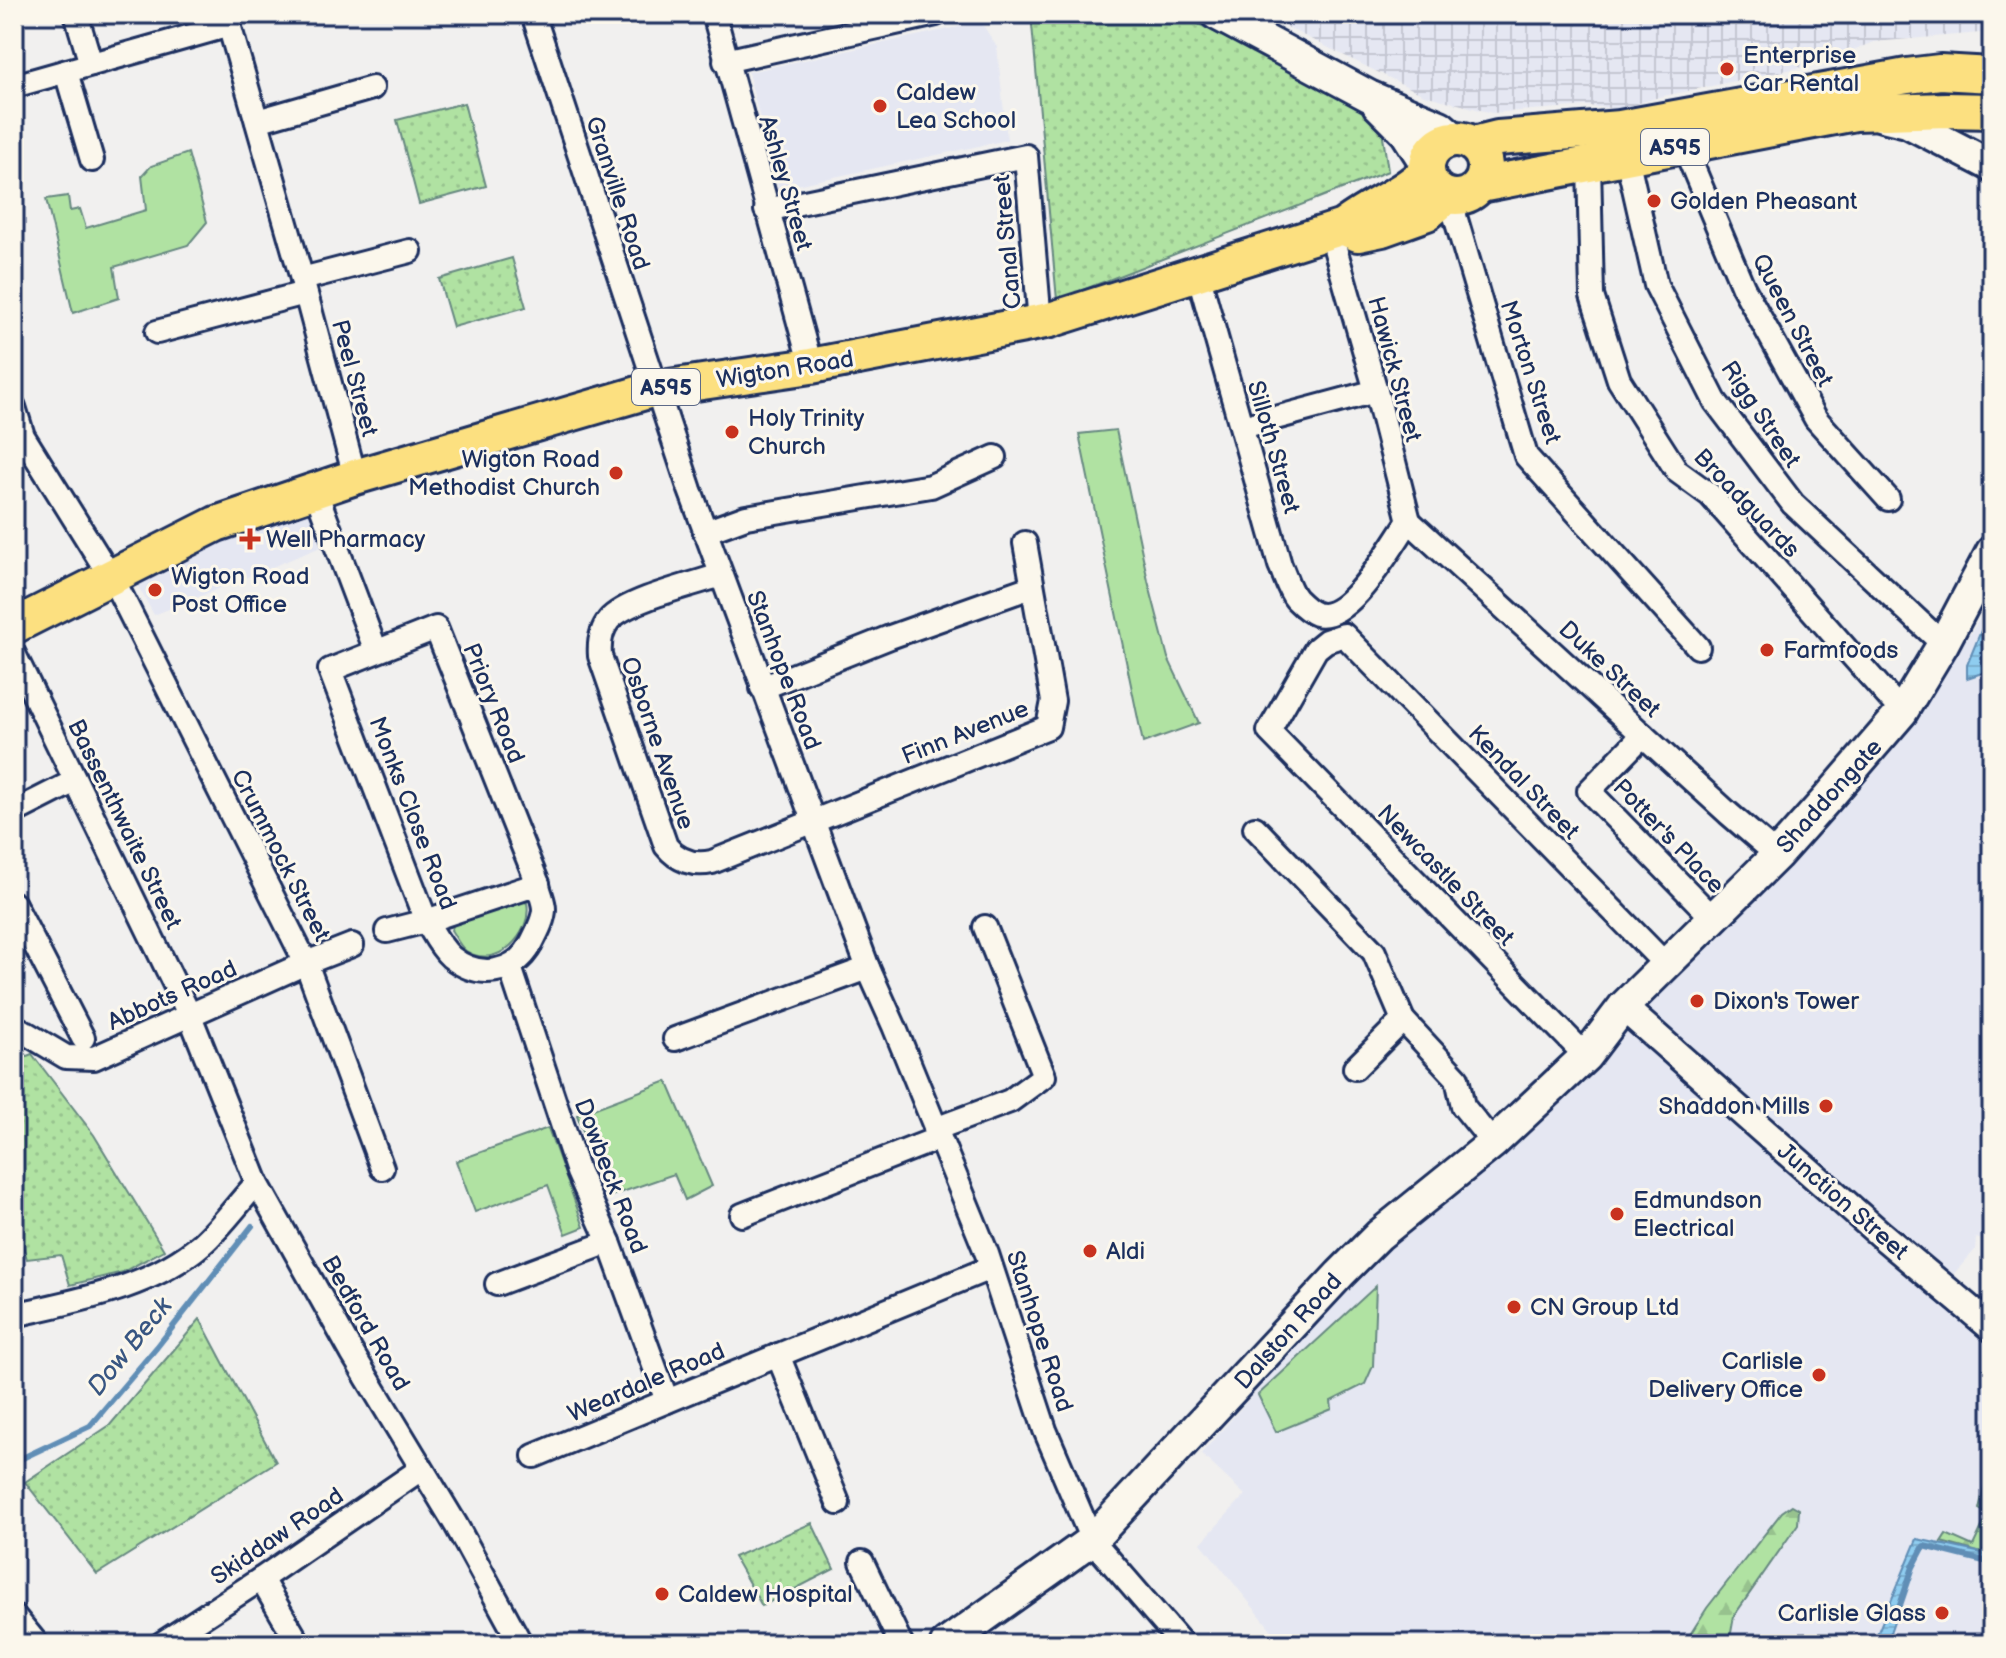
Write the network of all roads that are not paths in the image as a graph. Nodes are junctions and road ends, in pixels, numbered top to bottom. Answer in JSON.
{"nodes":[{"id":1,"x":76,"y":14,"type":"edge"},
{"id":2,"x":533,"y":14,"type":"edge"},
{"id":3,"x":714,"y":14,"type":"edge"},
{"id":4,"x":936,"y":14,"type":"edge"},
{"id":5,"x":1216,"y":14,"type":"edge"},
{"id":6,"x":228,"y":19,"type":"edge"},
{"id":7,"x":1992,"y":59,"type":"edge"},
{"id":8,"x":725,"y":61,"type":"junction"},
{"id":9,"x":91,"y":64,"type":"junction"},
{"id":10,"x":66,"y":72,"type":"junction"},
{"id":11,"x":1940,"y":72,"type":"junction"},
{"id":12,"x":1992,"y":75,"type":"edge"},
{"id":13,"x":14,"y":86,"type":"edge"},
{"id":14,"x":372,"y":88,"type":"dead end"},
{"id":15,"x":1369,"y":96,"type":"junction"},
{"id":16,"x":1992,"y":111,"type":"edge"},
{"id":17,"x":1870,"y":113,"type":"junction"},
{"id":18,"x":257,"y":121,"type":"junction"},
{"id":19,"x":1464,"y":141,"type":"junction"},
{"id":20,"x":1684,"y":146,"type":"junction"},
{"id":21,"x":1627,"y":157,"type":"junction"},
{"id":22,"x":92,"y":160,"type":"dead end"},
{"id":23,"x":1589,"y":163,"type":"junction"},
{"id":24,"x":1992,"y":166,"type":"edge"},
{"id":25,"x":1448,"y":183,"type":"junction"},
{"id":26,"x":766,"y":210,"type":"junction"},
{"id":27,"x":1336,"y":229,"type":"junction"},
{"id":28,"x":410,"y":251,"type":"dead end"},
{"id":29,"x":1198,"y":273,"type":"junction"},
{"id":30,"x":304,"y":286,"type":"junction"},
{"id":31,"x":1040,"y":323,"type":"junction"},
{"id":32,"x":157,"y":332,"type":"dead end"},
{"id":33,"x":811,"y":366,"type":"junction"},
{"id":34,"x":655,"y":389,"type":"junction"},
{"id":35,"x":1376,"y":391,"type":"junction"},
{"id":36,"x":14,"y":407,"type":"edge"},
{"id":37,"x":1242,"y":427,"type":"junction"},
{"id":38,"x":995,"y":457,"type":"dead end"},
{"id":39,"x":355,"y":477,"type":"junction"},
{"id":40,"x":315,"y":490,"type":"junction"},
{"id":41,"x":1888,"y":499,"type":"dead end"},
{"id":42,"x":1409,"y":521,"type":"junction"},
{"id":43,"x":705,"y":532,"type":"junction"},
{"id":44,"x":1025,"y":543,"type":"dead end"},
{"id":45,"x":1992,"y":551,"type":"edge"},
{"id":46,"x":111,"y":575,"type":"junction"},
{"id":47,"x":721,"y":575,"type":"junction"},
{"id":48,"x":1031,"y":587,"type":"junction"},
{"id":49,"x":14,"y":626,"type":"edge"},
{"id":50,"x":1344,"y":635,"type":"joint"},
{"id":51,"x":1943,"y":644,"type":"junction"},
{"id":52,"x":1698,"y":647,"type":"dead end"},
{"id":53,"x":376,"y":651,"type":"junction"},
{"id":54,"x":14,"y":654,"type":"edge"},
{"id":55,"x":762,"y":688,"type":"junction"},
{"id":56,"x":1902,"y":712,"type":"junction"},
{"id":57,"x":1643,"y":735,"type":"junction"},
{"id":58,"x":75,"y":781,"type":"junction"},
{"id":59,"x":14,"y":812,"type":"edge"},
{"id":60,"x":814,"y":820,"type":"junction"},
{"id":61,"x":1255,"y":828,"type":"dead end"},
{"id":62,"x":1777,"y":855,"type":"junction"},
{"id":63,"x":538,"y":884,"type":"junction"},
{"id":64,"x":1712,"y":917,"type":"junction"},
{"id":65,"x":17,"y":918,"type":"edge"},
{"id":66,"x":426,"y":921,"type":"junction"},
{"id":67,"x":985,"y":927,"type":"dead end"},
{"id":68,"x":387,"y":931,"type":"dead end"},
{"id":69,"x":352,"y":945,"type":"dead end"},
{"id":70,"x":306,"y":963,"type":"junction"},
{"id":71,"x":1666,"y":965,"type":"junction"},
{"id":72,"x":510,"y":967,"type":"junction"},
{"id":73,"x":868,"y":968,"type":"junction"},
{"id":74,"x":1623,"y":1007,"type":"junction"},
{"id":75,"x":190,"y":1016,"type":"junction"},
{"id":76,"x":1403,"y":1020,"type":"junction"},
{"id":77,"x":14,"y":1026,"type":"edge"},
{"id":78,"x":83,"y":1038,"type":"dead end"},
{"id":79,"x":675,"y":1039,"type":"dead end"},
{"id":80,"x":1586,"y":1056,"type":"junction"},
{"id":81,"x":1355,"y":1068,"type":"dead end"},
{"id":82,"x":937,"y":1134,"type":"junction"},
{"id":83,"x":1493,"y":1143,"type":"junction"},
{"id":84,"x":382,"y":1168,"type":"dead end"},
{"id":85,"x":257,"y":1183,"type":"junction"},
{"id":86,"x":742,"y":1215,"type":"dead end"},
{"id":87,"x":609,"y":1242,"type":"junction"},
{"id":88,"x":990,"y":1268,"type":"junction"},
{"id":89,"x":497,"y":1284,"type":"dead end"},
{"id":90,"x":14,"y":1315,"type":"edge"},
{"id":91,"x":1992,"y":1328,"type":"edge"},
{"id":92,"x":778,"y":1355,"type":"junction"},
{"id":93,"x":667,"y":1401,"type":"junction"},
{"id":94,"x":534,"y":1456,"type":"dead end"},
{"id":95,"x":421,"y":1469,"type":"junction"},
{"id":96,"x":838,"y":1503,"type":"dead end"},
{"id":97,"x":1092,"y":1540,"type":"junction"},
{"id":98,"x":862,"y":1562,"type":"dead end"},
{"id":99,"x":261,"y":1579,"type":"junction"},
{"id":100,"x":14,"y":1616,"type":"edge"},
{"id":101,"x":37,"y":1644,"type":"edge"},
{"id":102,"x":161,"y":1644,"type":"edge"},
{"id":103,"x":299,"y":1644,"type":"edge"},
{"id":104,"x":521,"y":1644,"type":"edge"},
{"id":105,"x":901,"y":1644,"type":"edge"},
{"id":106,"x":946,"y":1644,"type":"edge"},
{"id":107,"x":1182,"y":1644,"type":"edge"}],
"edges":[{"from":1,"to":9,"type":"street"},
{"from":2,"to":34,"type":"street","name":"Granville Road"},
{"from":3,"to":8,"type":"street","name":"Ashley Street"},
{"from":4,"to":8,"type":"street"},
{"from":5,"to":15,"type":"main road"},
{"from":6,"to":9,"type":"street"},
{"from":6,"to":18,"type":"street","name":"Peel Street"},
{"from":7,"to":11,"type":"street"},
{"from":8,"to":26,"type":"street","name":"Ashley Street"},
{"from":9,"to":10,"type":"street"},
{"from":10,"to":13,"type":"street"},
{"from":10,"to":22,"type":"street"},
{"from":11,"to":12,"type":"main road","number":"A595"},
{"from":11,"to":19,"type":"main road","number":"A595"},
{"from":14,"to":18,"type":"street"},
{"from":15,"to":19,"type":"main road"},
{"from":15,"to":25,"type":"main road"},
{"from":16,"to":17,"type":"main road","number":"A595"},
{"from":17,"to":20,"type":"main road","number":"A595"},
{"from":17,"to":24,"type":"main road"},
{"from":18,"to":30,"type":"street","name":"Peel Street"},
{"from":19,"to":25,"type":"main road"},
{"from":19,"to":25,"type":"main road"},
{"from":20,"to":21,"type":"main road","number":"A595"},
{"from":20,"to":41,"type":"street","name":"Queen Street"},
{"from":21,"to":23,"type":"main road","number":"A595"},
{"from":21,"to":51,"type":"street","name":"Rigg Street"},
{"from":23,"to":25,"type":"main road","number":"A595"},
{"from":23,"to":56,"type":"street","name":"Broadguards"},
{"from":25,"to":27,"type":"main road","name":"Wigton Road","number":"A595"},
{"from":25,"to":52,"type":"street","name":"Morton Street"},
{"from":26,"to":31,"type":"street","name":"Canal Street"},
{"from":26,"to":33,"type":"street","name":"Ashley Street"},
{"from":27,"to":29,"type":"main road","name":"Wigton Road","number":"A595"},
{"from":27,"to":35,"type":"street","name":"Hawick Street"},
{"from":28,"to":30,"type":"street"},
{"from":29,"to":31,"type":"main road","name":"Wigton Road","number":"A595"},
{"from":29,"to":37,"type":"street","name":"Silloth Street"},
{"from":30,"to":32,"type":"street"},
{"from":30,"to":39,"type":"street","name":"Peel Street"},
{"from":31,"to":33,"type":"main road","name":"Wigton Road","number":"A595"},
{"from":33,"to":34,"type":"main road","name":"Wigton Road","number":"A595"},
{"from":34,"to":39,"type":"main road","name":"Wigton Road","number":"A595"},
{"from":34,"to":43,"type":"street","name":"Stanhope Road"},
{"from":35,"to":37,"type":"street"},
{"from":35,"to":42,"type":"street","name":"Hawick Street"},
{"from":36,"to":46,"type":"street","name":"Crummock Street"},
{"from":37,"to":42,"type":"street","name":"Silloth Street"},
{"from":38,"to":43,"type":"street"},
{"from":39,"to":40,"type":"main road","name":"Wigton Road","number":"A595"},
{"from":40,"to":46,"type":"main road","name":"Wigton Road","number":"A595"},
{"from":40,"to":53,"type":"street"},
{"from":42,"to":57,"type":"street","name":"Duke Street"},
{"from":43,"to":47,"type":"street","name":"Stanhope Road"},
{"from":44,"to":48,"type":"street","name":"Finn Avenue"},
{"from":45,"to":51,"type":"main road","name":"Shaddongate"},
{"from":46,"to":49,"type":"main road","name":"Wigton Road","number":"A595"},
{"from":46,"to":70,"type":"street","name":"Crummock Street"},
{"from":47,"to":55,"type":"street","name":"Stanhope Road"},
{"from":47,"to":60,"type":"street","name":"Osborne Avenue"},
{"from":48,"to":55,"type":"street"},
{"from":48,"to":60,"type":"street","name":"Finn Avenue"},
{"from":50,"to":71,"type":"street","name":"Kendal Street"},
{"from":50,"to":80,"type":"street","name":"Newcastle Street"},
{"from":51,"to":56,"type":"main road","name":"Shaddongate"},
{"from":53,"to":63,"type":"street","name":"Priory Road"},
{"from":53,"to":66,"type":"street","name":"Monks Close Road"},
{"from":54,"to":58,"type":"street","name":"Bassenthwaite Street"},
{"from":55,"to":60,"type":"street","name":"Stanhope Road"},
{"from":56,"to":62,"type":"main road","name":"Shaddongate"},
{"from":57,"to":62,"type":"street","name":"Duke Street"},
{"from":57,"to":64,"type":"street","name":"Potter's Place"},
{"from":58,"to":59,"type":"street"},
{"from":58,"to":75,"type":"street","name":"Bassenthwaite Street"},
{"from":60,"to":73,"type":"street","name":"Stanhope Road"},
{"from":61,"to":76,"type":"street"},
{"from":62,"to":64,"type":"main road","name":"Shaddongate"},
{"from":63,"to":66,"type":"street"},
{"from":63,"to":72,"type":"street","name":"Priory Road"},
{"from":64,"to":71,"type":"main road","name":"Shaddongate"},
{"from":65,"to":78,"type":"street"},
{"from":66,"to":68,"type":"street"},
{"from":66,"to":72,"type":"street","name":"Monks Close Road"},
{"from":67,"to":82,"type":"street"},
{"from":69,"to":70,"type":"street","name":"Abbots Road"},
{"from":70,"to":75,"type":"street","name":"Abbots Road"},
{"from":70,"to":84,"type":"street","name":"Crummock Street"},
{"from":71,"to":74,"type":"main road","name":"Shaddongate"},
{"from":72,"to":87,"type":"street","name":"Dowbeck Road"},
{"from":73,"to":79,"type":"street"},
{"from":73,"to":82,"type":"street","name":"Stanhope Road"},
{"from":74,"to":80,"type":"main road","name":"Dalston Road"},
{"from":74,"to":91,"type":"street","name":"Junction Street"},
{"from":75,"to":77,"type":"street","name":"Abbots Road"},
{"from":75,"to":85,"type":"street","name":"Bedford Road"},
{"from":76,"to":81,"type":"street"},
{"from":76,"to":83,"type":"street"},
{"from":80,"to":83,"type":"main road","name":"Dalston Road"},
{"from":82,"to":86,"type":"street"},
{"from":82,"to":88,"type":"street","name":"Stanhope Road"},
{"from":83,"to":97,"type":"main road","name":"Dalston Road"},
{"from":85,"to":90,"type":"street"},
{"from":85,"to":95,"type":"street","name":"Bedford Road"},
{"from":87,"to":89,"type":"street"},
{"from":87,"to":93,"type":"street","name":"Dowbeck Road"},
{"from":88,"to":92,"type":"street","name":"Weardale Road"},
{"from":88,"to":97,"type":"street","name":"Stanhope Road"},
{"from":92,"to":93,"type":"street","name":"Weardale Road"},
{"from":92,"to":96,"type":"street"},
{"from":93,"to":94,"type":"street","name":"Weardale Road"},
{"from":95,"to":99,"type":"street","name":"Skiddaw Road"},
{"from":95,"to":104,"type":"street","name":"Bedford Road"},
{"from":97,"to":106,"type":"main road","name":"Dalston Road"},
{"from":97,"to":107,"type":"street","name":"Stanhope Road"},
{"from":98,"to":105,"type":"street"},
{"from":99,"to":102,"type":"street","name":"Skiddaw Road"},
{"from":99,"to":103,"type":"street"},
{"from":100,"to":101,"type":"street"}]}
